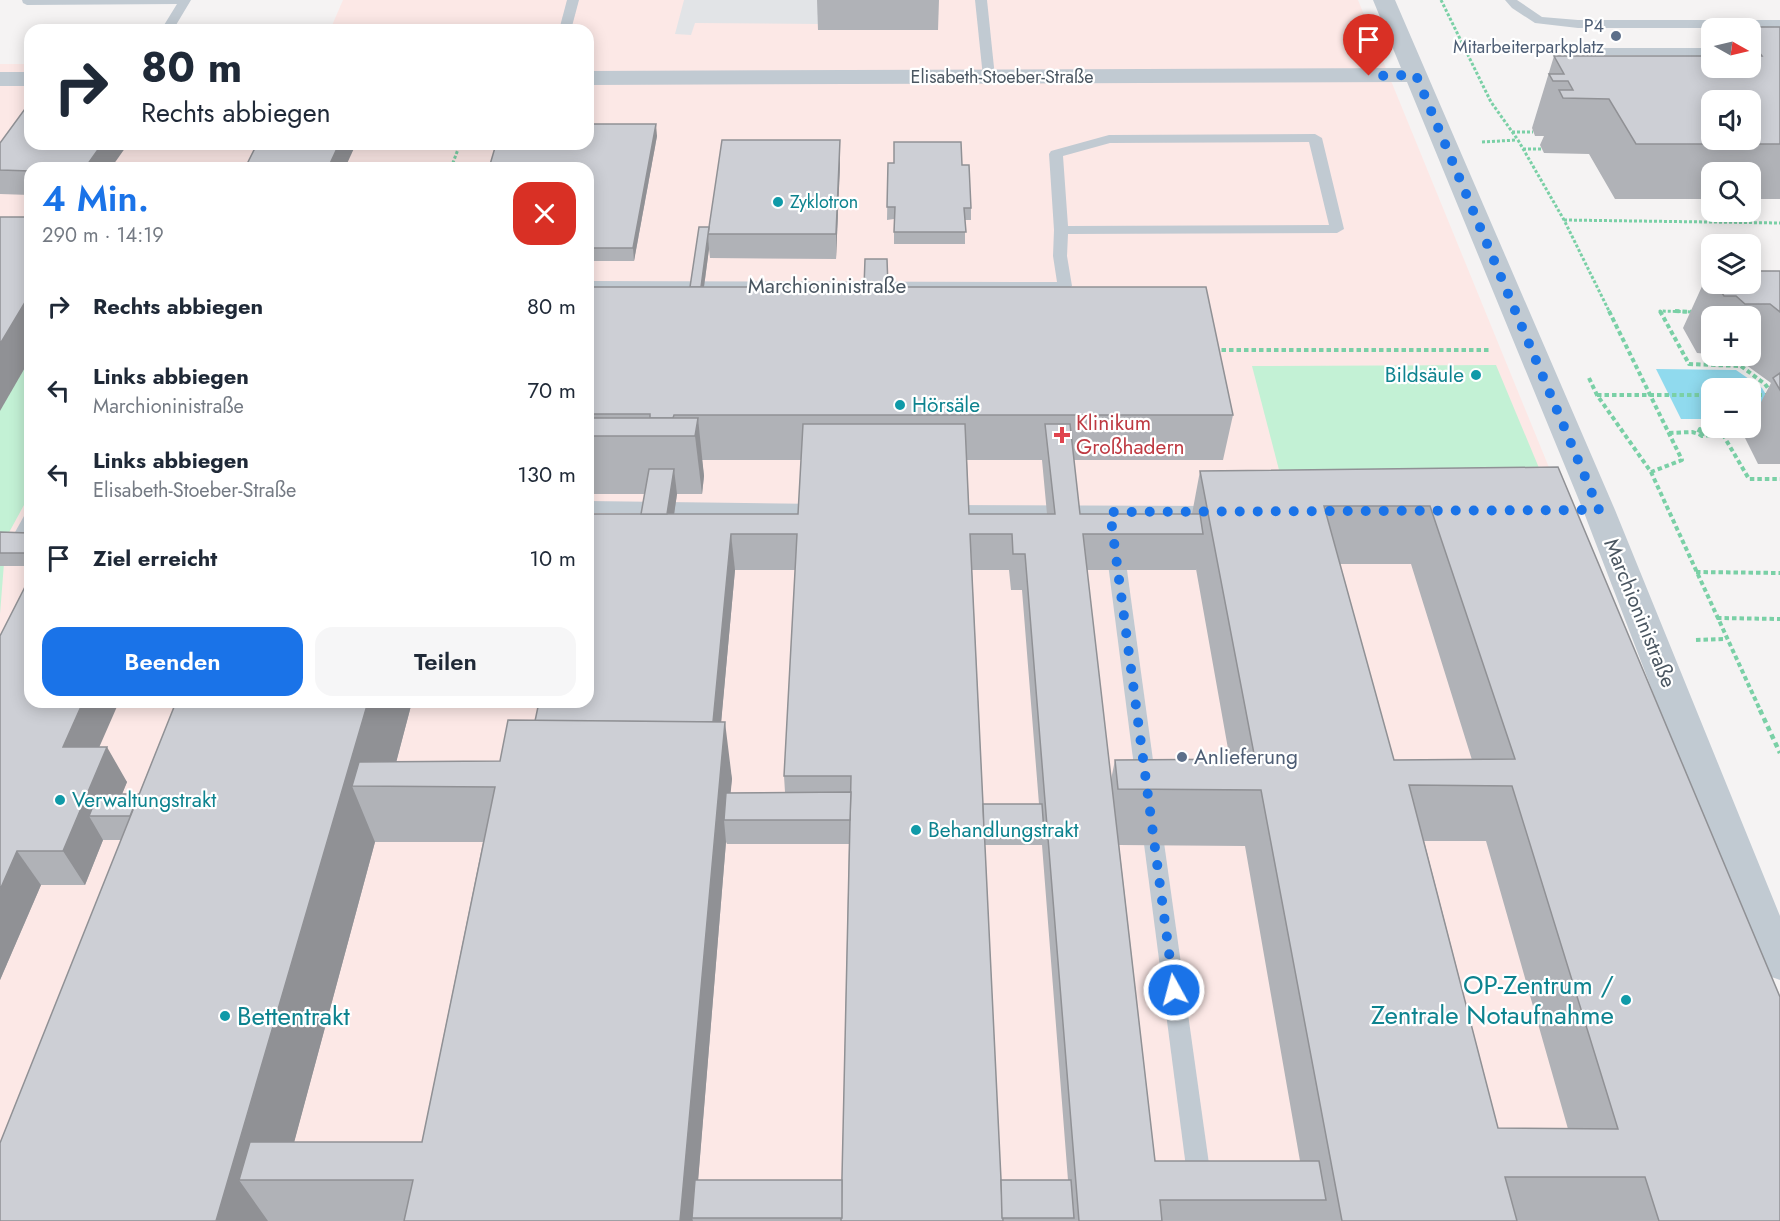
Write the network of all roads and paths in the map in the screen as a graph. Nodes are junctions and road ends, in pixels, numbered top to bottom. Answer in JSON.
{"nodes":[{"id":1,"x":573,"y":0,"type":"edge"},
{"id":2,"x":981,"y":0,"type":"edge"},
{"id":3,"x":1384,"y":0,"type":"edge"},
{"id":4,"x":1441,"y":0,"type":"edge"},
{"id":5,"x":1511,"y":0,"type":"edge"},
{"id":6,"x":27,"y":1,"type":"edge"},
{"id":7,"x":171,"y":24,"type":"edge"},
{"id":8,"x":566,"y":24,"type":"edge"},
{"id":9,"x":1780,"y":24,"type":"edge"},
{"id":10,"x":1701,"y":51,"type":"edge"},
{"id":11,"x":1594,"y":52,"type":"dead end"},
{"id":12,"x":1416,"y":75,"type":"junction"},
{"id":13,"x":990,"y":77,"type":"junction"},
{"id":14,"x":594,"y":78,"type":"edge"},
{"id":15,"x":0,"y":79,"type":"edge"},
{"id":16,"x":24,"y":79,"type":"edge"},
{"id":17,"x":1512,"y":132,"type":"junction"},
{"id":18,"x":1533,"y":132,"type":"dead end"},
{"id":19,"x":1523,"y":149,"type":"junction"},
{"id":20,"x":1542,"y":149,"type":"dead end"},
{"id":21,"x":1564,"y":220,"type":"junction"},
{"id":22,"x":1780,"y":223,"type":"edge"},
{"id":23,"x":1061,"y":230,"type":"junction"},
{"id":24,"x":594,"y":285,"type":"edge"},
{"id":25,"x":1696,"y":312,"type":"dead end"},
{"id":26,"x":1214,"y":350,"type":"edge"},
{"id":27,"x":1530,"y":350,"type":"junction"},
{"id":28,"x":1758,"y":378,"type":"edge"},
{"id":29,"x":1761,"y":380,"type":"edge"},
{"id":30,"x":1761,"y":394,"type":"edge"},
{"id":31,"x":1651,"y":395,"type":"junction"},
{"id":32,"x":1701,"y":395,"type":"edge"},
{"id":33,"x":1669,"y":433,"type":"junction"},
{"id":34,"x":1701,"y":435,"type":"edge"},
{"id":35,"x":1725,"y":438,"type":"edge"},
{"id":36,"x":1651,"y":472,"type":"junction"},
{"id":37,"x":1780,"y":479,"type":"edge"},
{"id":38,"x":594,"y":507,"type":"edge"},
{"id":39,"x":838,"y":510,"type":"edge"},
{"id":40,"x":933,"y":511,"type":"edge"},
{"id":41,"x":1110,"y":512,"type":"junction"},
{"id":42,"x":1229,"y":512,"type":"edge"},
{"id":43,"x":1696,"y":572,"type":"junction"},
{"id":44,"x":1780,"y":573,"type":"edge"},
{"id":45,"x":1717,"y":618,"type":"junction"},
{"id":46,"x":1780,"y":618,"type":"edge"},
{"id":47,"x":1780,"y":753,"type":"edge"},
{"id":48,"x":1780,"y":963,"type":"edge"},
{"id":49,"x":1205,"y":1221,"type":"edge"}],
"edges":[{"from":1,"to":8,"type":"lane"},
{"from":2,"to":13,"type":"lane"},
{"from":3,"to":12,"type":"street","name":"Marchioninistraße"},
{"from":4,"to":17,"type":"path"},
{"from":5,"to":9,"type":"lane"},
{"from":6,"to":7,"type":"lane"},
{"from":10,"to":11,"type":"lane"},
{"from":12,"to":13,"type":"street","name":"Elisabeth-Stoeber-Straße"},
{"from":12,"to":27,"type":"street","name":"Marchioninistraße"},
{"from":13,"to":14,"type":"street","name":"Elisabeth-Stoeber-Straße"},
{"from":15,"to":16,"type":"street"},
{"from":17,"to":18,"type":"path"},
{"from":17,"to":19,"type":"path"},
{"from":19,"to":20,"type":"path"},
{"from":19,"to":21,"type":"path"},
{"from":21,"to":22,"type":"path"},
{"from":21,"to":31,"type":"path"},
{"from":23,"to":23,"type":"lane"},
{"from":23,"to":24,"type":"lane","name":"Marchioninistraße"},
{"from":25,"to":28,"type":"path"},
{"from":26,"to":27,"type":"path"},
{"from":27,"to":48,"type":"street","name":"Marchioninistraße"},
{"from":29,"to":30,"type":"path"},
{"from":31,"to":32,"type":"path"},
{"from":31,"to":33,"type":"path"},
{"from":31,"to":36,"type":"path"},
{"from":33,"to":34,"type":"path"},
{"from":33,"to":36,"type":"path"},
{"from":35,"to":37,"type":"path"},
{"from":36,"to":43,"type":"path"},
{"from":38,"to":39,"type":"lane"},
{"from":40,"to":41,"type":"lane"},
{"from":41,"to":42,"type":"lane"},
{"from":41,"to":49,"type":"lane"},
{"from":43,"to":44,"type":"path"},
{"from":43,"to":45,"type":"path"},
{"from":45,"to":46,"type":"path"},
{"from":45,"to":47,"type":"path"}]}
